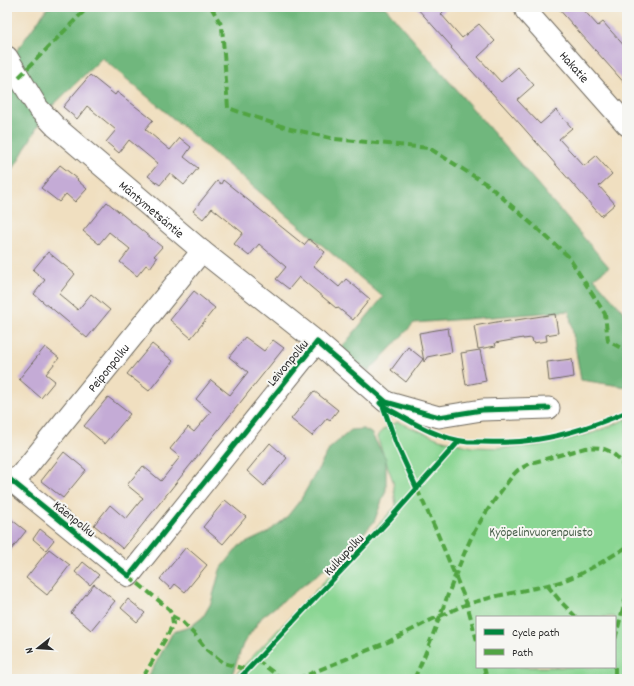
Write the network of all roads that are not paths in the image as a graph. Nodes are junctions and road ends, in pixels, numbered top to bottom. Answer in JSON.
{"nodes":[{"id":1,"x":525,"y":7,"type":"edge"},
{"id":2,"x":7,"y":57,"type":"edge"},
{"id":3,"x":627,"y":125,"type":"edge"},
{"id":4,"x":202,"y":251,"type":"junction"},
{"id":5,"x":317,"y":342,"type":"junction"},
{"id":6,"x":549,"y":408,"type":"dead end"},
{"id":7,"x":10,"y":480,"type":"edge"},
{"id":8,"x":129,"y":576,"type":"joint"}],
"edges":[{"from":1,"to":3,"type":"street","name":"Hakatie"},
{"from":2,"to":4,"type":"street","name":"Mäntymetsäntie"},
{"from":4,"to":5,"type":"street","name":"Mäntymetsäntie"},
{"from":4,"to":7,"type":"street","name":"Peiponpolku"},
{"from":5,"to":6,"type":"street","name":"Leivonpolku"},
{"from":5,"to":8,"type":"street","name":"Leivonpolku"},
{"from":7,"to":8,"type":"street","name":"Käenpolku"}]}
